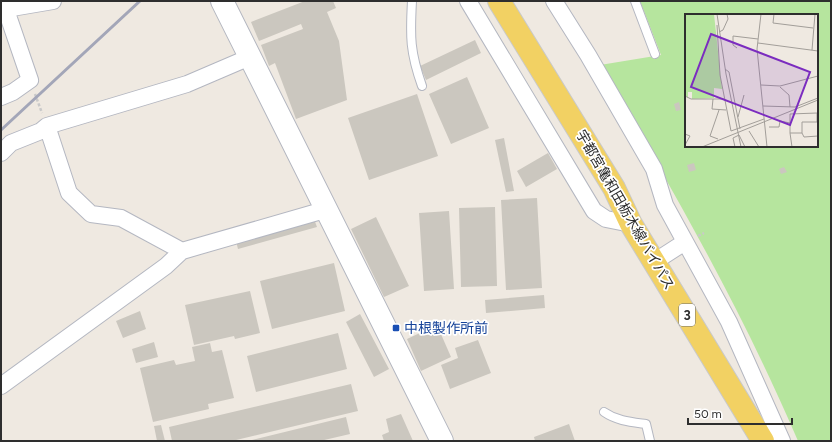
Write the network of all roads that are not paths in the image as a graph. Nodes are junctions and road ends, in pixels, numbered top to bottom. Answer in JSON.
{"nodes":[{"id":1,"x":53,"y":1,"type":"edge"},
{"id":2,"x":222,"y":1,"type":"edge"},
{"id":3,"x":412,"y":1,"type":"edge"},
{"id":4,"x":468,"y":1,"type":"edge"},
{"id":5,"x":499,"y":1,"type":"edge"},
{"id":6,"x":554,"y":1,"type":"edge"},
{"id":7,"x":634,"y":1,"type":"edge"},
{"id":8,"x":5,"y":5,"type":"edge"},
{"id":9,"x":655,"y":54,"type":"dead end"},
{"id":10,"x":250,"y":57,"type":"junction"},
{"id":11,"x":422,"y":86,"type":"dead end"},
{"id":12,"x":1,"y":97,"type":"edge"},
{"id":13,"x":47,"y":126,"type":"junction"},
{"id":14,"x":1,"y":153,"type":"edge"},
{"id":15,"x":328,"y":209,"type":"junction"},
{"id":16,"x":631,"y":224,"type":"junction"},
{"id":17,"x":685,"y":242,"type":"junction"},
{"id":18,"x":182,"y":251,"type":"junction"},
{"id":19,"x":654,"y":262,"type":"junction"},
{"id":20,"x":1,"y":386,"type":"edge"},
{"id":21,"x":604,"y":412,"type":"dead end"},
{"id":22,"x":442,"y":441,"type":"edge"},
{"id":23,"x":650,"y":441,"type":"edge"},
{"id":24,"x":763,"y":441,"type":"edge"},
{"id":25,"x":782,"y":441,"type":"edge"}],
"edges":[{"from":1,"to":8,"type":"street"},
{"from":2,"to":10,"type":"street"},
{"from":3,"to":11,"type":"lane"},
{"from":4,"to":16,"type":"street"},
{"from":5,"to":16,"type":"main road","name":"宇都宮亀和田栃木線バイパス","number":"3"},
{"from":6,"to":17,"type":"street"},
{"from":7,"to":9,"type":"lane"},
{"from":8,"to":12,"type":"street"},
{"from":10,"to":13,"type":"street"},
{"from":10,"to":15,"type":"street"},
{"from":13,"to":14,"type":"street"},
{"from":13,"to":18,"type":"street"},
{"from":15,"to":18,"type":"street"},
{"from":15,"to":22,"type":"street"},
{"from":16,"to":19,"type":"main road","name":"宇都宮亀和田栃木線バイパス","number":"3"},
{"from":17,"to":19,"type":"street"},
{"from":17,"to":25,"type":"street"},
{"from":18,"to":20,"type":"street"},
{"from":19,"to":24,"type":"main road","name":"宇都宮亀和田栃木線バイパス","number":"3"},
{"from":21,"to":23,"type":"lane"}]}
